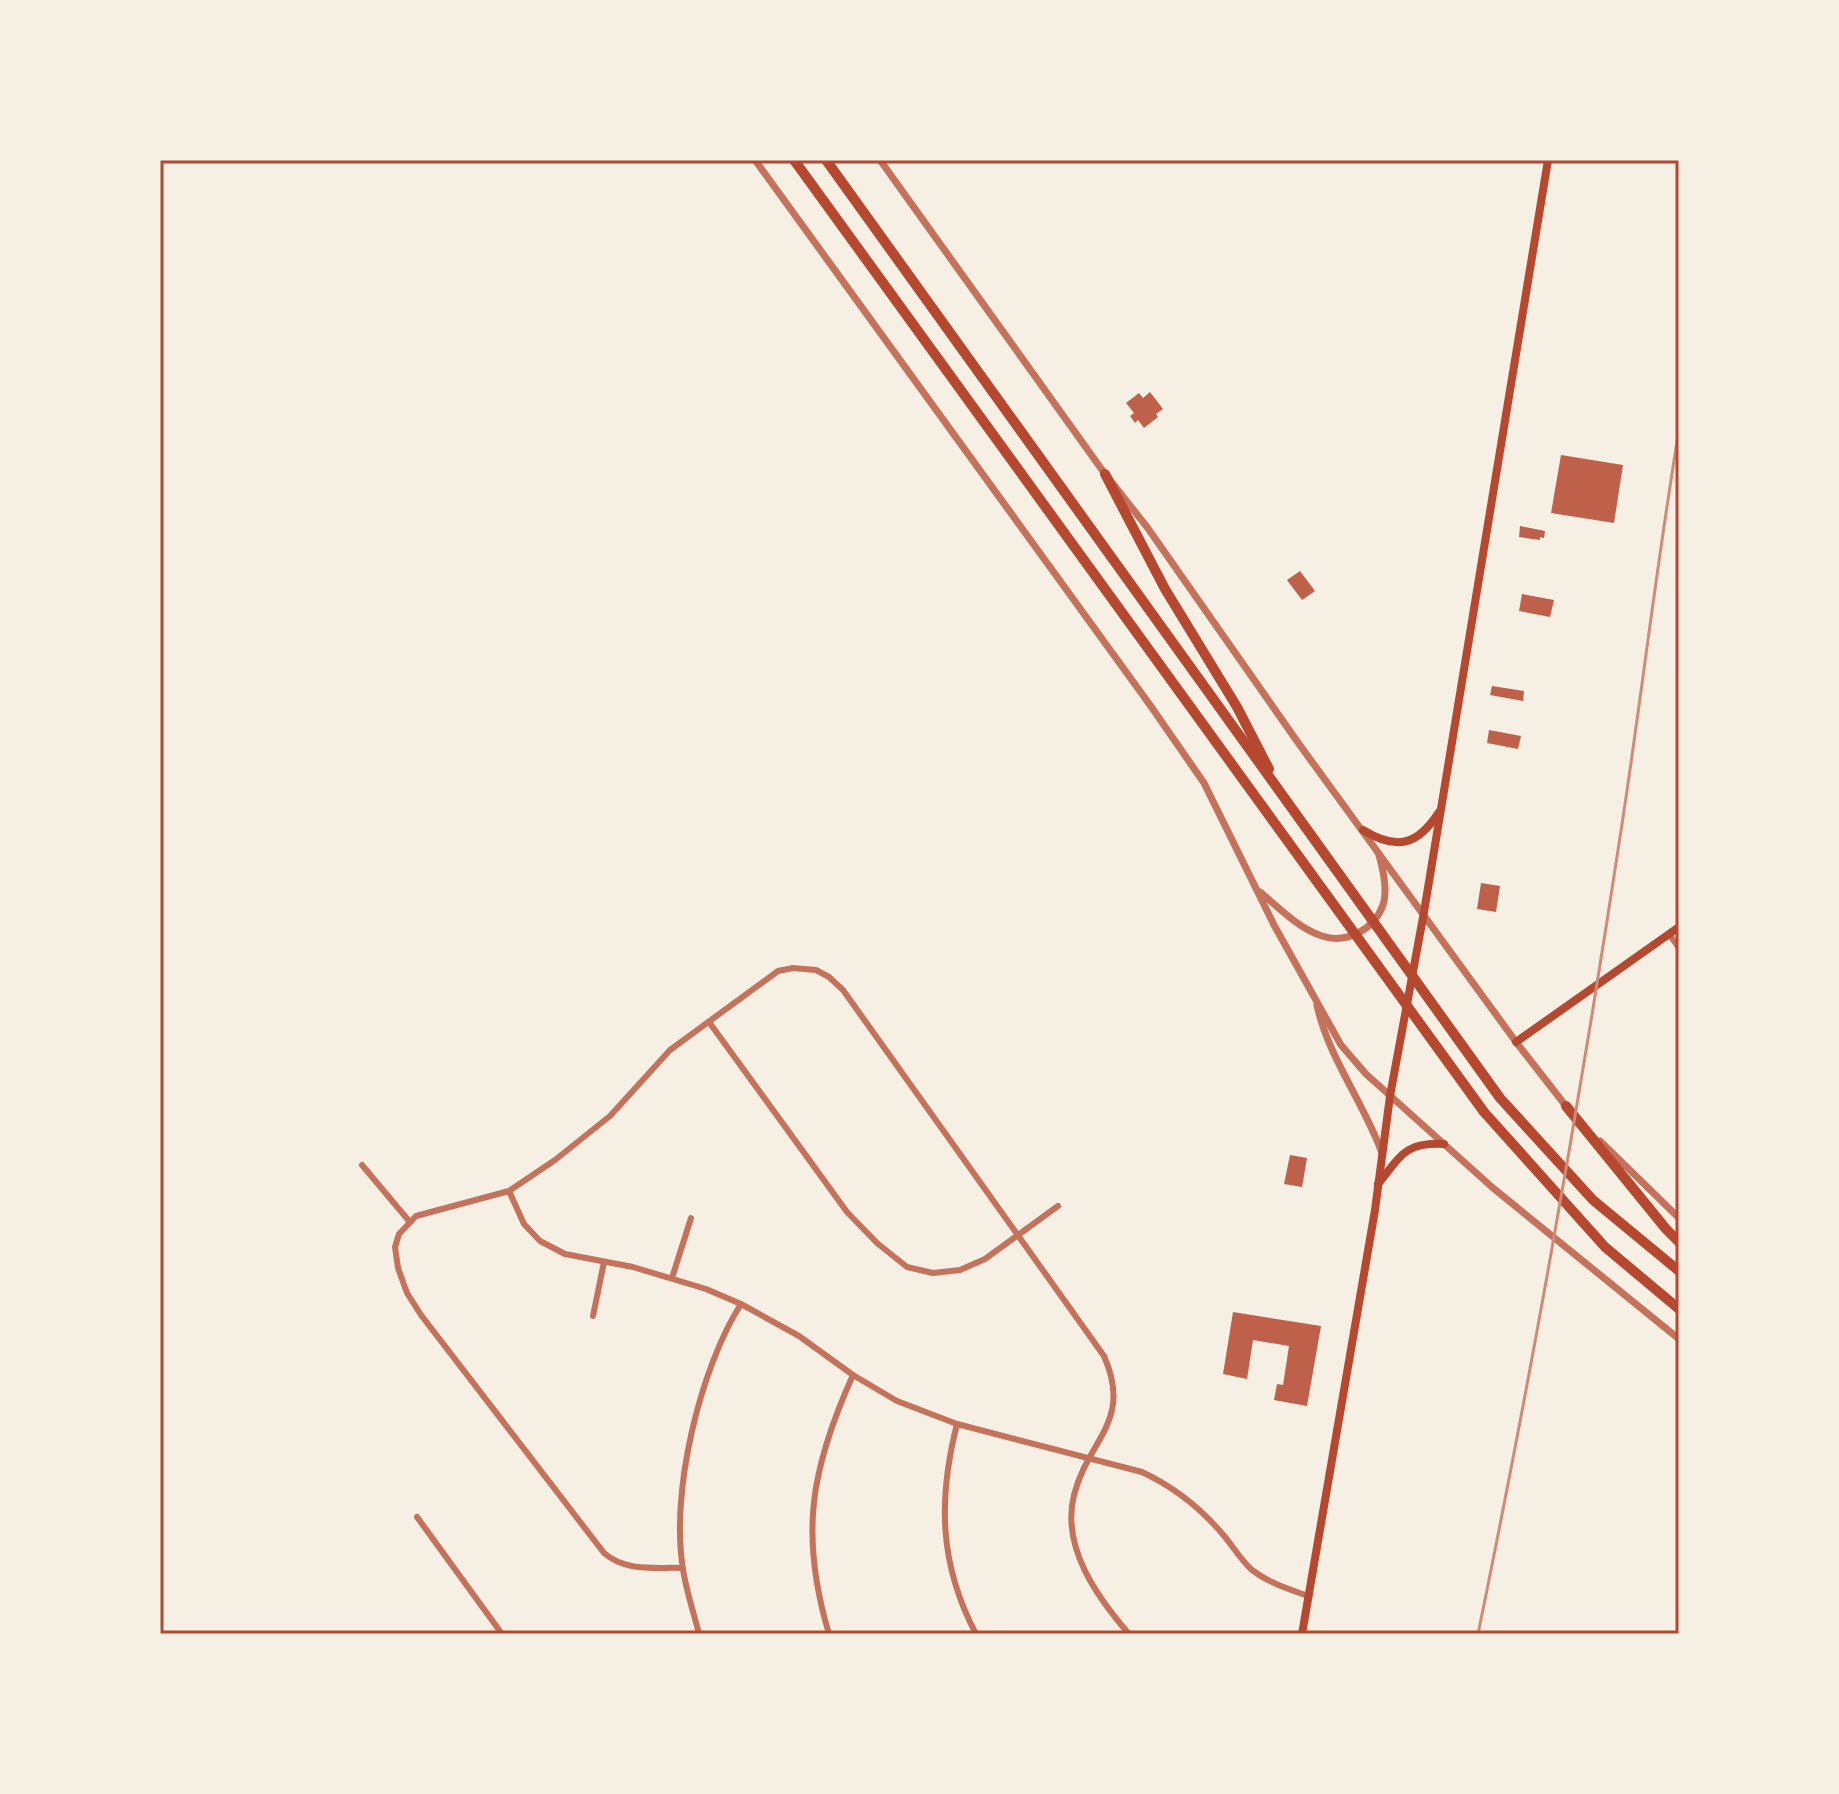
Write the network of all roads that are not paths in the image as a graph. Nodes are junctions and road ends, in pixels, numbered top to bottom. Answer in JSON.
{"nodes":[{"id":1,"x":755,"y":160,"type":"edge"},
{"id":2,"x":794,"y":160,"type":"edge"},
{"id":3,"x":826,"y":160,"type":"edge"},
{"id":4,"x":880,"y":160,"type":"edge"},
{"id":5,"x":1548,"y":160,"type":"edge"},
{"id":6,"x":1105,"y":474,"type":"junction"},
{"id":7,"x":1287,"y":803,"type":"junction"},
{"id":8,"x":1441,"y":807,"type":"junction"},
{"id":9,"x":1363,"y":830,"type":"junction"},
{"id":10,"x":1377,"y":849,"type":"junction"},
{"id":11,"x":1259,"y":890,"type":"junction"},
{"id":12,"x":1424,"y":912,"type":"junction"},
{"id":13,"x":1679,"y":927,"type":"edge"},
{"id":14,"x":1669,"y":934,"type":"junction"},
{"id":15,"x":1678,"y":947,"type":"edge"},
{"id":16,"x":1315,"y":995,"type":"junction"},
{"id":17,"x":709,"y":1022,"type":"junction"},
{"id":18,"x":1516,"y":1042,"type":"junction"},
{"id":19,"x":1390,"y":1096,"type":"junction"},
{"id":20,"x":1566,"y":1106,"type":"junction"},
{"id":21,"x":1444,"y":1144,"type":"junction"},
{"id":22,"x":1382,"y":1153,"type":"junction"},
{"id":23,"x":362,"y":1165,"type":"dead end"},
{"id":24,"x":1378,"y":1185,"type":"junction"},
{"id":25,"x":509,"y":1191,"type":"junction"},
{"id":26,"x":1058,"y":1206,"type":"dead end"},
{"id":27,"x":691,"y":1218,"type":"dead end"},
{"id":28,"x":1679,"y":1218,"type":"edge"},
{"id":29,"x":409,"y":1221,"type":"junction"},
{"id":30,"x":1018,"y":1235,"type":"junction"},
{"id":31,"x":1679,"y":1242,"type":"edge"},
{"id":32,"x":604,"y":1262,"type":"junction"},
{"id":33,"x":1679,"y":1271,"type":"edge"},
{"id":34,"x":672,"y":1278,"type":"junction"},
{"id":35,"x":741,"y":1304,"type":"junction"},
{"id":36,"x":1679,"y":1309,"type":"edge"},
{"id":37,"x":593,"y":1316,"type":"dead end"},
{"id":38,"x":1679,"y":1339,"type":"edge"},
{"id":39,"x":853,"y":1375,"type":"junction"},
{"id":40,"x":957,"y":1424,"type":"junction"},
{"id":41,"x":1091,"y":1458,"type":"junction"},
{"id":42,"x":417,"y":1517,"type":"dead end"},
{"id":43,"x":682,"y":1568,"type":"junction"},
{"id":44,"x":1308,"y":1596,"type":"junction"},
{"id":45,"x":502,"y":1634,"type":"edge"},
{"id":46,"x":699,"y":1634,"type":"edge"},
{"id":47,"x":829,"y":1634,"type":"edge"},
{"id":48,"x":976,"y":1634,"type":"edge"},
{"id":49,"x":1129,"y":1634,"type":"edge"},
{"id":50,"x":1302,"y":1634,"type":"edge"}],
"edges":[{"from":1,"to":11,"type":"street"},
{"from":2,"to":36,"type":"highway"},
{"from":3,"to":7,"type":"highway"},
{"from":4,"to":6,"type":"street"},
{"from":5,"to":8,"type":"main road"},
{"from":6,"to":7,"type":"highway"},
{"from":6,"to":9,"type":"street"},
{"from":7,"to":33,"type":"highway"},
{"from":8,"to":9,"type":"main road"},
{"from":8,"to":12,"type":"main road"},
{"from":9,"to":10,"type":"street"},
{"from":10,"to":11,"type":"street"},
{"from":10,"to":12,"type":"street"},
{"from":11,"to":16,"type":"street"},
{"from":12,"to":18,"type":"street"},
{"from":12,"to":19,"type":"main road"},
{"from":13,"to":14,"type":"main road"},
{"from":14,"to":15,"type":"street"},
{"from":14,"to":18,"type":"main road"},
{"from":16,"to":19,"type":"street"},
{"from":16,"to":22,"type":"street"},
{"from":17,"to":25,"type":"street"},
{"from":17,"to":30,"type":"street"},
{"from":17,"to":30,"type":"street"},
{"from":18,"to":20,"type":"street"},
{"from":19,"to":21,"type":"street"},
{"from":19,"to":22,"type":"main road"},
{"from":20,"to":28,"type":"street"},
{"from":20,"to":31,"type":"highway"},
{"from":21,"to":24,"type":"main road"},
{"from":21,"to":38,"type":"street"},
{"from":22,"to":24,"type":"main road"},
{"from":23,"to":29,"type":"street"},
{"from":24,"to":44,"type":"main road"},
{"from":25,"to":29,"type":"street"},
{"from":25,"to":32,"type":"street"},
{"from":26,"to":30,"type":"street"},
{"from":27,"to":34,"type":"street"},
{"from":29,"to":43,"type":"street"},
{"from":30,"to":41,"type":"street"},
{"from":32,"to":34,"type":"street"},
{"from":32,"to":37,"type":"street"},
{"from":34,"to":35,"type":"street"},
{"from":35,"to":39,"type":"street"},
{"from":35,"to":43,"type":"street"},
{"from":39,"to":40,"type":"street"},
{"from":39,"to":47,"type":"street"},
{"from":40,"to":41,"type":"street"},
{"from":40,"to":48,"type":"street"},
{"from":41,"to":44,"type":"street"},
{"from":41,"to":49,"type":"street"},
{"from":42,"to":45,"type":"street"},
{"from":43,"to":46,"type":"street"},
{"from":44,"to":50,"type":"main road"}]}
